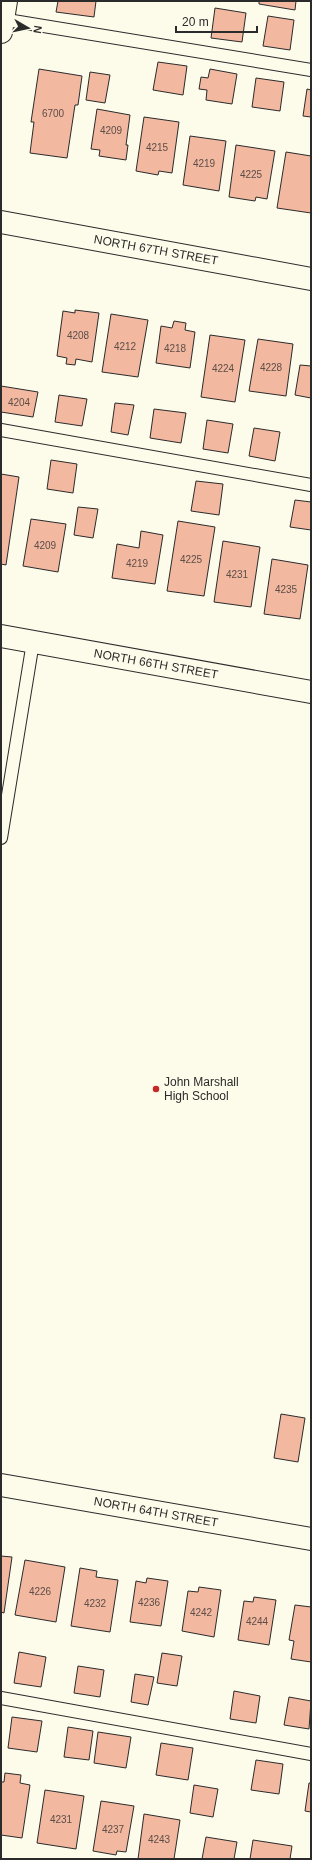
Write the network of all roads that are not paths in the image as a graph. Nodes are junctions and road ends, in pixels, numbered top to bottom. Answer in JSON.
{"nodes":[{"id":1,"x":3,"y":18,"type":"edge"},
{"id":2,"x":311,"y":70,"type":"edge"},
{"id":3,"x":1,"y":222,"type":"edge"},
{"id":4,"x":311,"y":279,"type":"edge"},
{"id":5,"x":1,"y":430,"type":"edge"},
{"id":6,"x":311,"y":485,"type":"edge"},
{"id":7,"x":1,"y":636,"type":"edge"},
{"id":8,"x":33,"y":642,"type":"junction"},
{"id":9,"x":311,"y":692,"type":"edge"},
{"id":10,"x":1,"y":838,"type":"edge"},
{"id":11,"x":1,"y":1485,"type":"edge"},
{"id":12,"x":311,"y":1539,"type":"edge"},
{"id":13,"x":1,"y":1698,"type":"edge"},
{"id":14,"x":311,"y":1754,"type":"edge"}],
"edges":[{"from":1,"to":2,"type":"lane"},
{"from":3,"to":4,"type":"street","name":"NORTH 67TH STREET"},
{"from":5,"to":6,"type":"lane"},
{"from":7,"to":8,"type":"street","name":"NORTH 66TH STREET"},
{"from":8,"to":9,"type":"street","name":"NORTH 66TH STREET"},
{"from":8,"to":10,"type":"lane"},
{"from":11,"to":12,"type":"street","name":"NORTH 64TH STREET"},
{"from":13,"to":14,"type":"lane"}]}
